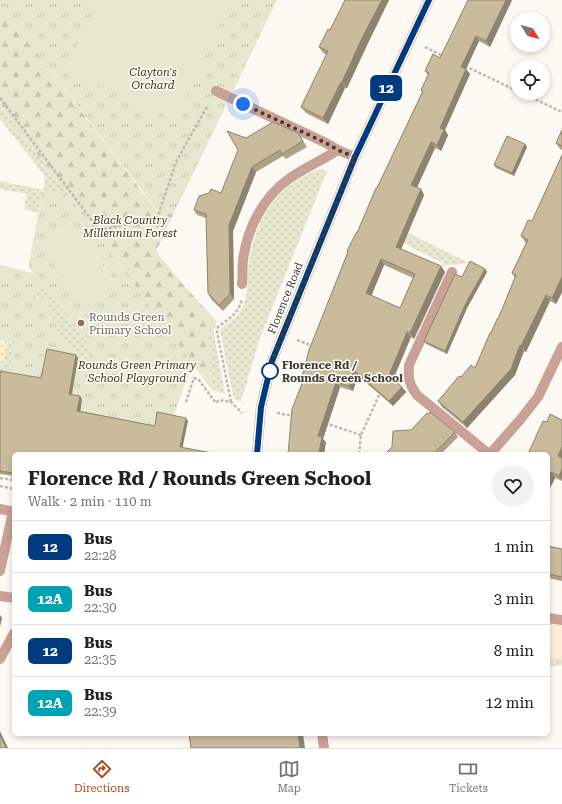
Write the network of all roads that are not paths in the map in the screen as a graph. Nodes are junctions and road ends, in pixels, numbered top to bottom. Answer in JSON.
{"nodes":[{"id":1,"x":429,"y":0,"type":"edge"},
{"id":2,"x":216,"y":91,"type":"road end"},
{"id":3,"x":338,"y":150,"type":"junction"},
{"id":4,"x":355,"y":157,"type":"junction"},
{"id":5,"x":452,"y":272,"type":"dead end"},
{"id":6,"x":242,"y":284,"type":"road end"},
{"id":7,"x":562,"y":347,"type":"edge"},
{"id":8,"x":257,"y":452,"type":"edge"},
{"id":9,"x":488,"y":452,"type":"edge"},
{"id":10,"x":492,"y":452,"type":"edge"},
{"id":11,"x":0,"y":509,"type":"edge"},
{"id":12,"x":12,"y":512,"type":"edge"},
{"id":13,"x":12,"y":520,"type":"edge"},
{"id":14,"x":0,"y":571,"type":"edge"},
{"id":15,"x":0,"y":596,"type":"edge"},
{"id":16,"x":12,"y":598,"type":"edge"},
{"id":17,"x":550,"y":618,"type":"edge"},
{"id":18,"x":562,"y":620,"type":"edge"},
{"id":19,"x":12,"y":637,"type":"edge"},
{"id":20,"x":0,"y":659,"type":"edge"},
{"id":21,"x":322,"y":736,"type":"edge"},
{"id":22,"x":324,"y":748,"type":"edge"}],
"edges":[{"from":1,"to":4,"type":"street","name":"Florence Road"},
{"from":2,"to":3,"type":"street"},
{"from":3,"to":4,"type":"street"},
{"from":3,"to":6,"type":"street"},
{"from":4,"to":8,"type":"street","name":"Florence Road"},
{"from":5,"to":9,"type":"street"},
{"from":7,"to":10,"type":"street"},
{"from":11,"to":12,"type":"street"},
{"from":13,"to":14,"type":"street"},
{"from":15,"to":16,"type":"street"},
{"from":17,"to":18,"type":"street"},
{"from":19,"to":20,"type":"street"},
{"from":21,"to":22,"type":"street"}]}
